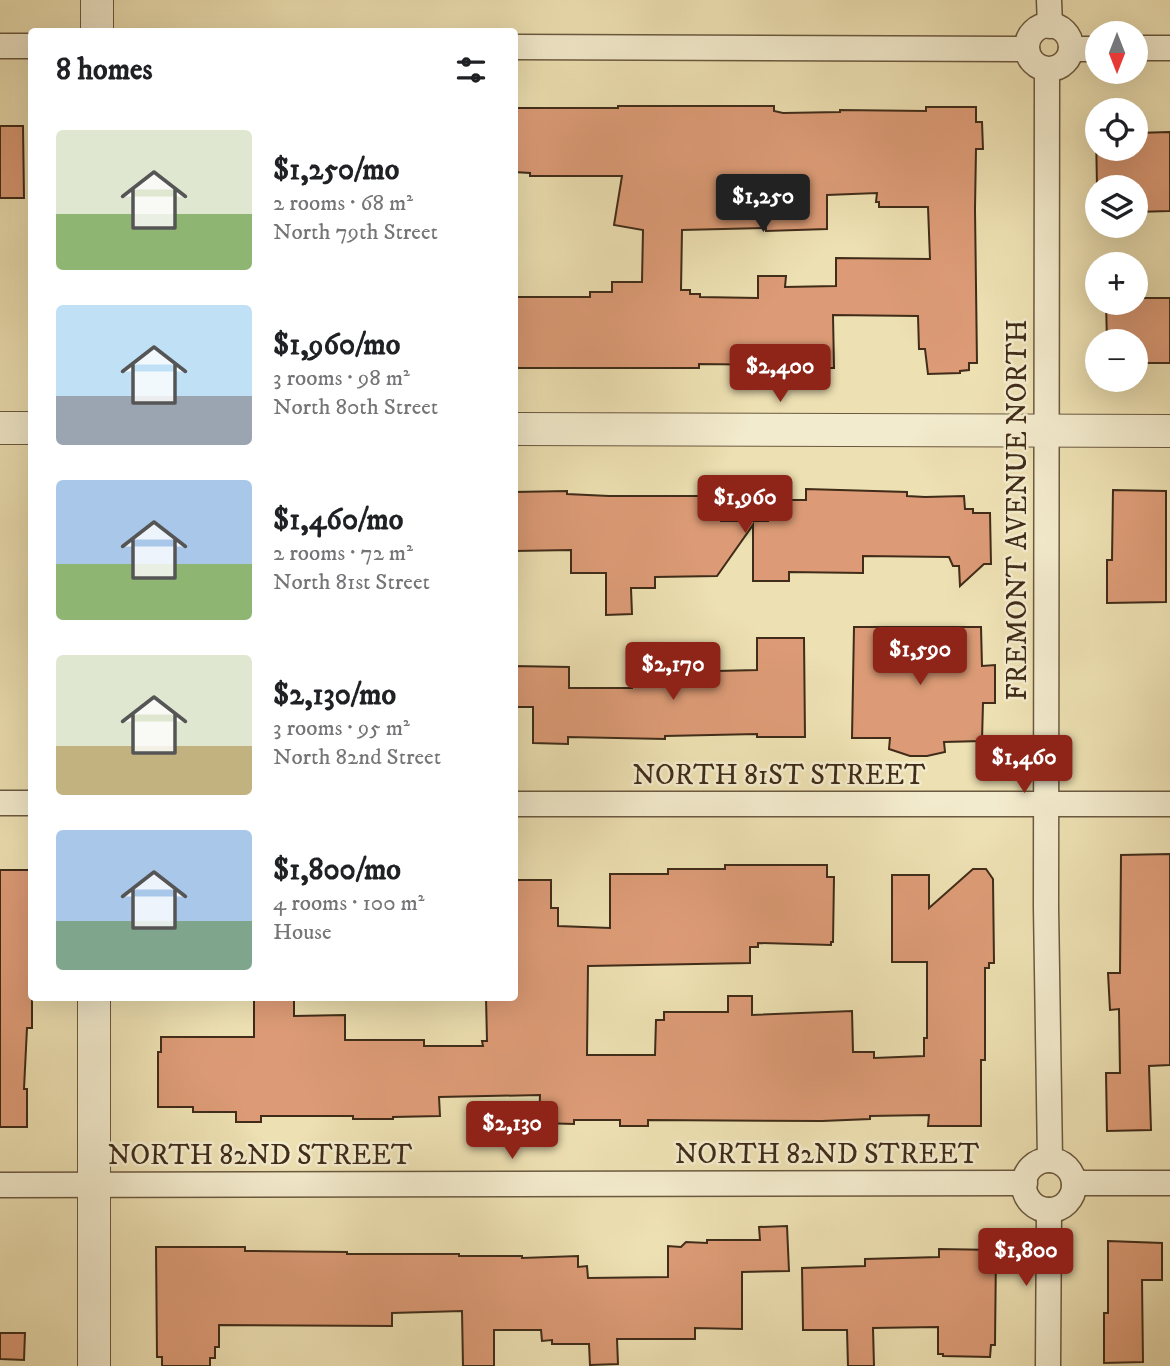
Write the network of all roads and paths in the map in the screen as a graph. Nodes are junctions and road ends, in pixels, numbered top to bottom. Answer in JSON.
{"nodes":[{"id":1,"x":96,"y":0,"type":"edge"},
{"id":2,"x":1049,"y":0,"type":"edge"},
{"id":3,"x":1050,"y":26,"type":"junction"},
{"id":4,"x":97,"y":28,"type":"edge"},
{"id":5,"x":0,"y":46,"type":"edge"},
{"id":6,"x":28,"y":46,"type":"edge"},
{"id":7,"x":518,"y":47,"type":"edge"},
{"id":8,"x":1148,"y":48,"type":"edge"},
{"id":9,"x":1170,"y":48,"type":"edge"},
{"id":10,"x":1027,"y":49,"type":"junction"},
{"id":11,"x":1071,"y":49,"type":"junction"},
{"id":12,"x":1085,"y":49,"type":"edge"},
{"id":13,"x":1047,"y":69,"type":"junction"},
{"id":14,"x":0,"y":428,"type":"edge"},
{"id":15,"x":28,"y":428,"type":"edge"},
{"id":16,"x":518,"y":429,"type":"edge"},
{"id":17,"x":1046,"y":431,"type":"junction"},
{"id":18,"x":1170,"y":431,"type":"edge"},
{"id":19,"x":0,"y":803,"type":"edge"},
{"id":20,"x":28,"y":803,"type":"edge"},
{"id":21,"x":518,"y":804,"type":"edge"},
{"id":22,"x":1170,"y":804,"type":"edge"},
{"id":23,"x":1046,"y":805,"type":"junction"},
{"id":24,"x":94,"y":1001,"type":"edge"},
{"id":25,"x":1050,"y":1160,"type":"junction"},
{"id":26,"x":1025,"y":1183,"type":"junction"},
{"id":27,"x":1074,"y":1183,"type":"junction"},
{"id":28,"x":1170,"y":1183,"type":"edge"},
{"id":29,"x":0,"y":1185,"type":"edge"},
{"id":30,"x":95,"y":1185,"type":"junction"},
{"id":31,"x":1049,"y":1210,"type":"junction"},
{"id":32,"x":94,"y":1366,"type":"edge"},
{"id":33,"x":1048,"y":1366,"type":"edge"}],
"edges":[{"from":1,"to":4,"type":"street"},
{"from":2,"to":3,"type":"street"},
{"from":3,"to":10,"type":"street"},
{"from":3,"to":11,"type":"street"},
{"from":5,"to":6,"type":"street"},
{"from":7,"to":10,"type":"street"},
{"from":8,"to":9,"type":"street"},
{"from":10,"to":13,"type":"street"},
{"from":11,"to":12,"type":"street"},
{"from":11,"to":13,"type":"street"},
{"from":13,"to":17,"type":"street","name":"FREMONT AVENUE NORTH"},
{"from":14,"to":15,"type":"street"},
{"from":16,"to":17,"type":"street"},
{"from":17,"to":18,"type":"street"},
{"from":17,"to":23,"type":"street","name":"FREMONT AVENUE NORTH"},
{"from":19,"to":20,"type":"street"},
{"from":21,"to":23,"type":"street","name":"NORTH 81ST STREET"},
{"from":22,"to":23,"type":"street","name":"NORTH 81ST STREET"},
{"from":23,"to":25,"type":"street","name":"FREMONT AVENUE NORTH"},
{"from":24,"to":30,"type":"street"},
{"from":25,"to":26,"type":"street"},
{"from":25,"to":27,"type":"street"},
{"from":26,"to":30,"type":"street","name":"NORTH 82ND STREET"},
{"from":26,"to":31,"type":"street"},
{"from":27,"to":28,"type":"street"},
{"from":27,"to":31,"type":"street"},
{"from":29,"to":30,"type":"street","name":"NORTH 82ND STREET"},
{"from":30,"to":32,"type":"street"},
{"from":31,"to":33,"type":"street"}]}
